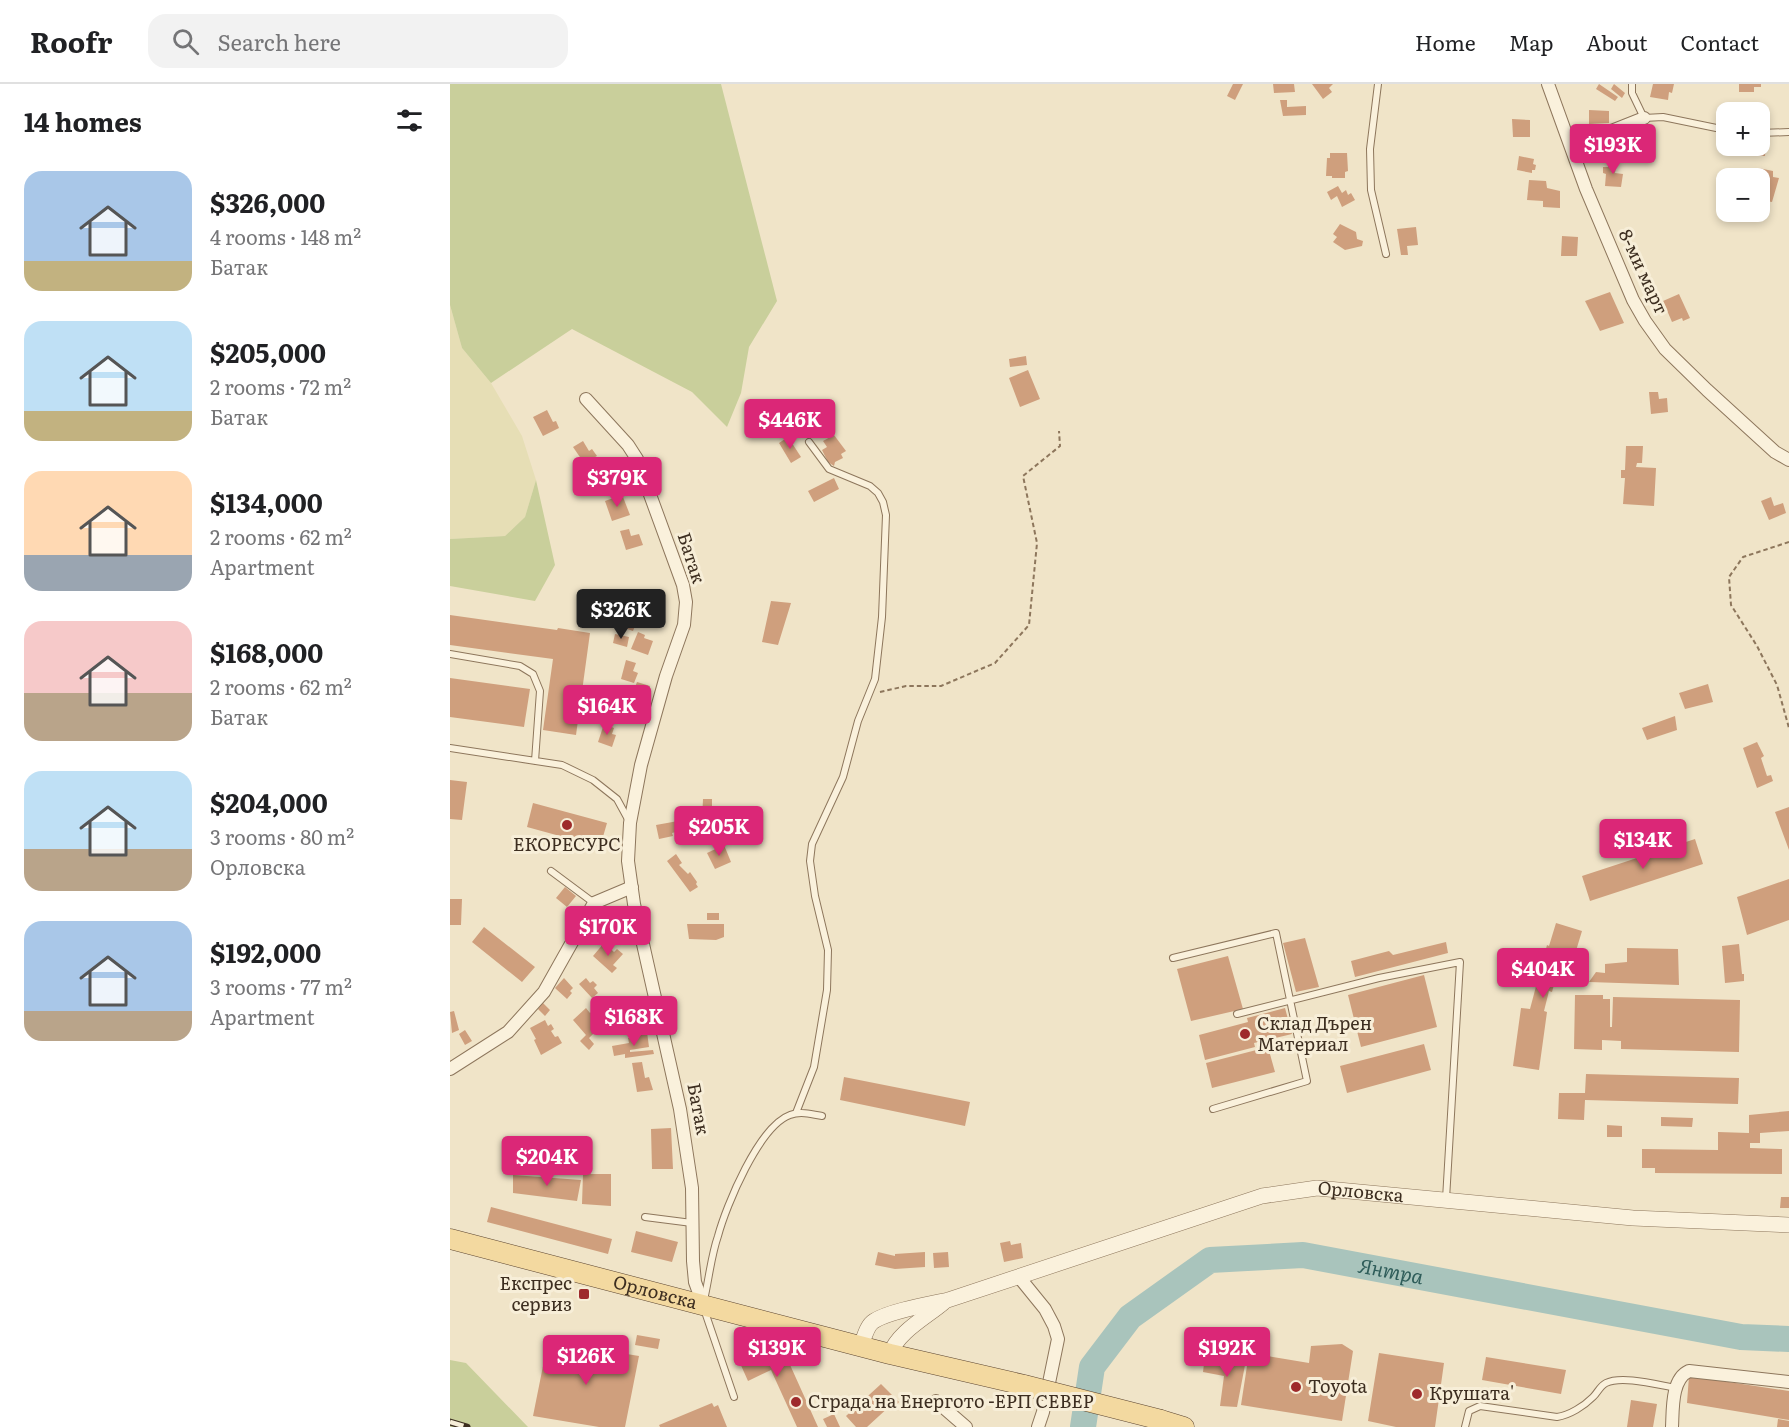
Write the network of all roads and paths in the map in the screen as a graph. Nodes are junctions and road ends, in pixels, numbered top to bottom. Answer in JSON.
{"nodes":[{"id":1,"x":1378,"y":84,"type":"edge"},
{"id":2,"x":1548,"y":84,"type":"edge"},
{"id":3,"x":1632,"y":84,"type":"edge"},
{"id":4,"x":1644,"y":118,"type":"junction"},
{"id":5,"x":1716,"y":128,"type":"edge"},
{"id":6,"x":1789,"y":132,"type":"edge"},
{"id":7,"x":1770,"y":133,"type":"edge"},
{"id":8,"x":1571,"y":147,"type":"junction"},
{"id":9,"x":1386,"y":254,"type":"dead end"},
{"id":10,"x":586,"y":399,"type":"dead end"},
{"id":11,"x":1059,"y":431,"type":"dead end"},
{"id":12,"x":808,"y":442,"type":"dead end"},
{"id":13,"x":1789,"y":460,"type":"edge"},
{"id":14,"x":1789,"y":542,"type":"edge"},
{"id":15,"x":450,"y":654,"type":"edge"},
{"id":16,"x":869,"y":694,"type":"junction"},
{"id":17,"x":1789,"y":728,"type":"edge"},
{"id":18,"x":450,"y":748,"type":"edge"},
{"id":19,"x":535,"y":761,"type":"junction"},
{"id":20,"x":630,"y":823,"type":"junction"},
{"id":21,"x":551,"y":871,"type":"dead end"},
{"id":22,"x":632,"y":887,"type":"junction"},
{"id":23,"x":594,"y":903,"type":"junction"},
{"id":24,"x":1173,"y":958,"type":"dead end"},
{"id":25,"x":1291,"y":1000,"type":"junction"},
{"id":26,"x":1237,"y":1014,"type":"dead end"},
{"id":27,"x":450,"y":1069,"type":"edge"},
{"id":28,"x":1213,"y":1109,"type":"dead end"},
{"id":29,"x":796,"y":1113,"type":"junction"},
{"id":30,"x":822,"y":1116,"type":"dead end"},
{"id":31,"x":1446,"y":1199,"type":"junction"},
{"id":32,"x":645,"y":1217,"type":"dead end"},
{"id":33,"x":693,"y":1223,"type":"junction"},
{"id":34,"x":1789,"y":1225,"type":"edge"},
{"id":35,"x":450,"y":1239,"type":"edge"},
{"id":36,"x":1019,"y":1277,"type":"junction"},
{"id":37,"x":948,"y":1300,"type":"junction"},
{"id":38,"x":703,"y":1304,"type":"junction"},
{"id":39,"x":861,"y":1346,"type":"junction"},
{"id":40,"x":890,"y":1354,"type":"junction"},
{"id":41,"x":1789,"y":1382,"type":"edge"},
{"id":42,"x":1676,"y":1388,"type":"junction"},
{"id":43,"x":734,"y":1397,"type":"dead end"},
{"id":44,"x":936,"y":1401,"type":"dead end"},
{"id":45,"x":1175,"y":1425,"type":"edge"},
{"id":46,"x":966,"y":1427,"type":"edge"},
{"id":47,"x":1038,"y":1427,"type":"edge"},
{"id":48,"x":1465,"y":1427,"type":"edge"},
{"id":49,"x":1672,"y":1427,"type":"edge"}],
"edges":[{"from":1,"to":9,"type":"lane"},
{"from":2,"to":8,"type":"street","name":"8-ми март"},
{"from":3,"to":4,"type":"lane"},
{"from":4,"to":5,"type":"lane"},
{"from":4,"to":8,"type":"street"},
{"from":6,"to":7,"type":"lane"},
{"from":8,"to":13,"type":"street","name":"8-ми март"},
{"from":10,"to":20,"type":"street","name":"Батак"},
{"from":11,"to":16,"type":"path"},
{"from":12,"to":16,"type":"lane"},
{"from":14,"to":17,"type":"path"},
{"from":15,"to":19,"type":"lane"},
{"from":16,"to":29,"type":"lane"},
{"from":18,"to":19,"type":"lane"},
{"from":19,"to":20,"type":"lane"},
{"from":20,"to":22,"type":"street","name":"Батак"},
{"from":21,"to":23,"type":"lane"},
{"from":22,"to":23,"type":"street"},
{"from":22,"to":33,"type":"street","name":"Батак"},
{"from":23,"to":27,"type":"street"},
{"from":24,"to":25,"type":"lane"},
{"from":25,"to":26,"type":"lane"},
{"from":25,"to":28,"type":"lane"},
{"from":25,"to":31,"type":"lane"},
{"from":29,"to":30,"type":"lane"},
{"from":29,"to":38,"type":"lane"},
{"from":31,"to":34,"type":"street","name":"Орловска"},
{"from":31,"to":36,"type":"street","name":"Орловска"},
{"from":32,"to":33,"type":"lane"},
{"from":33,"to":38,"type":"street","name":"Батак"},
{"from":35,"to":38,"type":"main road","name":"Орловска"},
{"from":36,"to":37,"type":"street","name":"Орловска"},
{"from":36,"to":47,"type":"street"},
{"from":37,"to":39,"type":"street","name":"Орловска"},
{"from":37,"to":40,"type":"street","name":"Орловска"},
{"from":38,"to":39,"type":"main road","name":"Орловска"},
{"from":38,"to":43,"type":"lane"},
{"from":39,"to":40,"type":"main road","name":"Орловска"},
{"from":40,"to":45,"type":"main road","bridge":true},
{"from":41,"to":42,"type":"street"},
{"from":42,"to":48,"type":"lane"},
{"from":42,"to":49,"type":"street"},
{"from":44,"to":46,"type":"street"}]}
